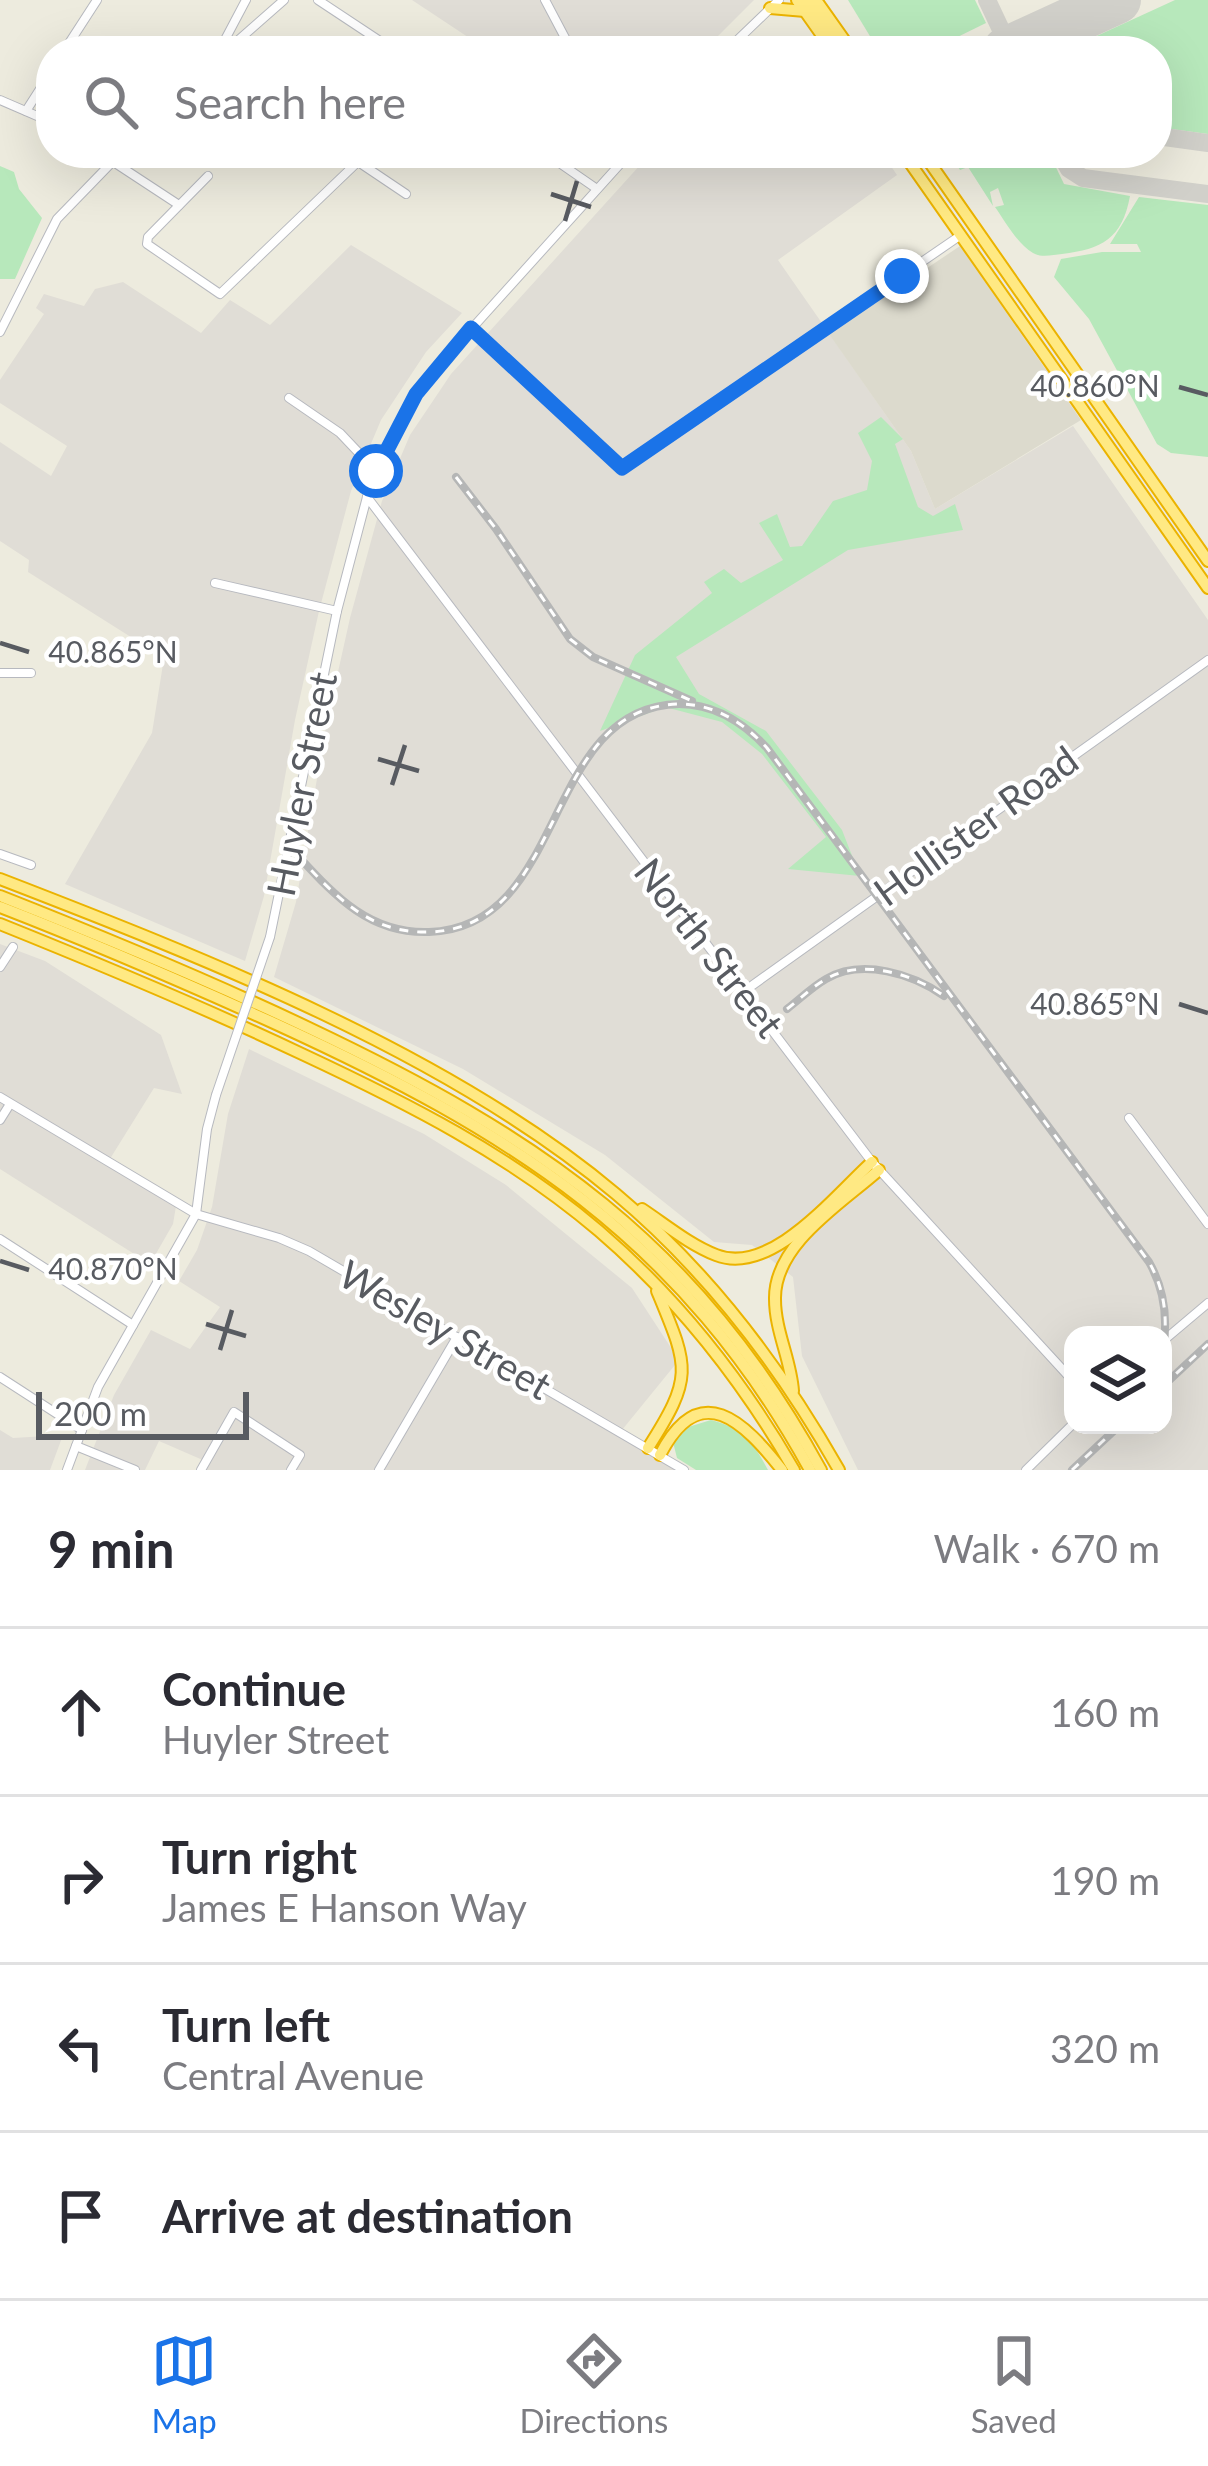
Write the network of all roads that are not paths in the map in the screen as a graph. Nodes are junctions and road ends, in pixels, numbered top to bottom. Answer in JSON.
{"nodes":[{"id":1,"x":97,"y":0,"type":"edge"},
{"id":2,"x":246,"y":0,"type":"edge"},
{"id":3,"x":284,"y":0,"type":"edge"},
{"id":4,"x":318,"y":0,"type":"edge"},
{"id":5,"x":544,"y":0,"type":"edge"},
{"id":6,"x":816,"y":0,"type":"edge"},
{"id":7,"x":775,"y":4,"type":"edge"},
{"id":8,"x":803,"y":4,"type":"edge"},
{"id":9,"x":74,"y":36,"type":"edge"},
{"id":10,"x":229,"y":36,"type":"edge"},
{"id":11,"x":240,"y":36,"type":"edge"},
{"id":12,"x":372,"y":36,"type":"edge"},
{"id":13,"x":564,"y":36,"type":"edge"},
{"id":14,"x":742,"y":36,"type":"edge"},
{"id":15,"x":823,"y":36,"type":"edge"},
{"id":16,"x":833,"y":36,"type":"edge"},
{"id":17,"x":838,"y":36,"type":"edge"},
{"id":18,"x":36,"y":95,"type":"edge"},
{"id":19,"x":0,"y":100,"type":"edge"},
{"id":20,"x":26,"y":111,"type":"junction"},
{"id":21,"x":36,"y":115,"type":"edge"},
{"id":22,"x":105,"y":168,"type":"edge"},
{"id":23,"x":123,"y":168,"type":"edge"},
{"id":24,"x":352,"y":168,"type":"edge"},
{"id":25,"x":367,"y":168,"type":"edge"},
{"id":26,"x":567,"y":168,"type":"edge"},
{"id":27,"x":616,"y":168,"type":"edge"},
{"id":28,"x":914,"y":168,"type":"edge"},
{"id":29,"x":933,"y":168,"type":"edge"},
{"id":30,"x":208,"y":176,"type":"dead end"},
{"id":31,"x":597,"y":189,"type":"junction"},
{"id":32,"x":406,"y":194,"type":"dead end"},
{"id":33,"x":179,"y":205,"type":"junction"},
{"id":34,"x":961,"y":235,"type":"junction"},
{"id":35,"x":471,"y":328,"type":"junction"},
{"id":36,"x":0,"y":332,"type":"edge"},
{"id":37,"x":289,"y":398,"type":"dead end"},
{"id":38,"x":376,"y":471,"type":"junction"},
{"id":39,"x":367,"y":497,"type":"junction"},
{"id":40,"x":1177,"y":542,"type":"junction"},
{"id":41,"x":1208,"y":561,"type":"edge"},
{"id":42,"x":1208,"y":575,"type":"edge"},
{"id":43,"x":215,"y":583,"type":"dead end"},
{"id":44,"x":1208,"y":588,"type":"edge"},
{"id":45,"x":337,"y":611,"type":"junction"},
{"id":46,"x":1208,"y":660,"type":"edge"},
{"id":47,"x":0,"y":673,"type":"edge"},
{"id":48,"x":31,"y":673,"type":"dead end"},
{"id":49,"x":0,"y":854,"type":"edge"},
{"id":50,"x":31,"y":865,"type":"dead end"},
{"id":51,"x":0,"y":879,"type":"edge"},
{"id":52,"x":0,"y":896,"type":"edge"},
{"id":53,"x":0,"y":907,"type":"edge"},
{"id":54,"x":0,"y":924,"type":"edge"},
{"id":55,"x":13,"y":947,"type":"dead end"},
{"id":56,"x":0,"y":968,"type":"edge"},
{"id":57,"x":743,"y":992,"type":"junction"},
{"id":58,"x":0,"y":1097,"type":"edge"},
{"id":59,"x":10,"y":1104,"type":"junction"},
{"id":60,"x":1129,"y":1118,"type":"dead end"},
{"id":61,"x":0,"y":1120,"type":"edge"},
{"id":62,"x":875,"y":1166,"type":"junction"},
{"id":63,"x":609,"y":1188,"type":"junction"},
{"id":64,"x":196,"y":1214,"type":"junction"},
{"id":65,"x":1208,"y":1224,"type":"edge"},
{"id":66,"x":0,"y":1240,"type":"edge"},
{"id":67,"x":654,"y":1283,"type":"junction"},
{"id":68,"x":1208,"y":1303,"type":"edge"},
{"id":69,"x":134,"y":1325,"type":"junction"},
{"id":70,"x":1172,"y":1333,"type":"edge"},
{"id":71,"x":457,"y":1337,"type":"junction"},
{"id":72,"x":1064,"y":1371,"type":"edge"},
{"id":73,"x":0,"y":1377,"type":"edge"},
{"id":74,"x":794,"y":1395,"type":"junction"},
{"id":75,"x":82,"y":1430,"type":"junction"},
{"id":76,"x":1064,"y":1433,"type":"edge"},
{"id":77,"x":76,"y":1446,"type":"junction"},
{"id":78,"x":648,"y":1448,"type":"junction"},
{"id":79,"x":660,"y":1455,"type":"junction"},
{"id":80,"x":67,"y":1470,"type":"edge"},
{"id":81,"x":135,"y":1470,"type":"edge"},
{"id":82,"x":201,"y":1470,"type":"edge"},
{"id":83,"x":291,"y":1470,"type":"edge"},
{"id":84,"x":379,"y":1470,"type":"edge"},
{"id":85,"x":684,"y":1470,"type":"edge"},
{"id":86,"x":782,"y":1470,"type":"edge"},
{"id":87,"x":794,"y":1470,"type":"edge"},
{"id":88,"x":810,"y":1470,"type":"edge"},
{"id":89,"x":821,"y":1470,"type":"edge"},
{"id":90,"x":839,"y":1470,"type":"edge"},
{"id":91,"x":1026,"y":1470,"type":"edge"}],
"edges":[{"from":1,"to":9,"type":"street"},
{"from":2,"to":10,"type":"street"},
{"from":3,"to":11,"type":"street"},
{"from":4,"to":12,"type":"street"},
{"from":5,"to":13,"type":"street"},
{"from":6,"to":17,"type":"highway"},
{"from":7,"to":8,"type":"highway"},
{"from":7,"to":14,"type":"street"},
{"from":8,"to":15,"type":"highway"},
{"from":8,"to":16,"type":"highway"},
{"from":18,"to":20,"type":"street"},
{"from":19,"to":20,"type":"street"},
{"from":20,"to":21,"type":"street"},
{"from":22,"to":36,"type":"street"},
{"from":23,"to":33,"type":"street"},
{"from":24,"to":33,"type":"street"},
{"from":25,"to":32,"type":"street"},
{"from":26,"to":31,"type":"street"},
{"from":27,"to":31,"type":"street","name":"Huyler Street"},
{"from":28,"to":34,"type":"highway"},
{"from":29,"to":41,"type":"highway"},
{"from":30,"to":33,"type":"street"},
{"from":31,"to":35,"type":"street","name":"Huyler Street"},
{"from":34,"to":35,"type":"street"},
{"from":34,"to":40,"type":"highway"},
{"from":35,"to":38,"type":"street","name":"Huyler Street"},
{"from":37,"to":38,"type":"street"},
{"from":38,"to":39,"type":"street","name":"Huyler Street"},
{"from":39,"to":45,"type":"street","name":"Huyler Street"},
{"from":39,"to":57,"type":"street","name":"North Street"},
{"from":40,"to":42,"type":"highway"},
{"from":40,"to":44,"type":"highway"},
{"from":43,"to":45,"type":"street"},
{"from":45,"to":64,"type":"street","name":"Huyler Street","bridge":true},
{"from":46,"to":57,"type":"street","name":"Hollister Road"},
{"from":47,"to":48,"type":"street"},
{"from":49,"to":50,"type":"street"},
{"from":51,"to":63,"type":"highway"},
{"from":52,"to":89,"type":"highway"},
{"from":53,"to":88,"type":"highway"},
{"from":54,"to":67,"type":"highway"},
{"from":55,"to":56,"type":"street"},
{"from":57,"to":62,"type":"street","name":"North Street"},
{"from":58,"to":59,"type":"street","name":"Wesley Street"},
{"from":59,"to":61,"type":"street"},
{"from":59,"to":64,"type":"street","name":"Wesley Street"},
{"from":60,"to":65,"type":"street"},
{"from":62,"to":63,"type":"highway"},
{"from":62,"to":72,"type":"street","name":"North Street"},
{"from":62,"to":74,"type":"highway"},
{"from":63,"to":74,"type":"highway"},
{"from":64,"to":69,"type":"street","name":"Huyler Street"},
{"from":64,"to":71,"type":"street","name":"Wesley Street"},
{"from":66,"to":69,"type":"street"},
{"from":67,"to":78,"type":"highway"},
{"from":67,"to":87,"type":"highway"},
{"from":68,"to":70,"type":"street"},
{"from":69,"to":75,"type":"street","name":"Huyler Street"},
{"from":71,"to":78,"type":"street","name":"Wesley Street"},
{"from":71,"to":84,"type":"street"},
{"from":73,"to":75,"type":"street"},
{"from":74,"to":90,"type":"highway"},
{"from":75,"to":77,"type":"street","name":"Huyler Street"},
{"from":76,"to":91,"type":"street"},
{"from":77,"to":80,"type":"street","name":"Huyler Street"},
{"from":77,"to":81,"type":"street"},
{"from":78,"to":79,"type":"street","name":"Wesley Street"},
{"from":79,"to":85,"type":"street","name":"Wesley Street"},
{"from":79,"to":86,"type":"highway"},
{"from":82,"to":83,"type":"street"}]}
